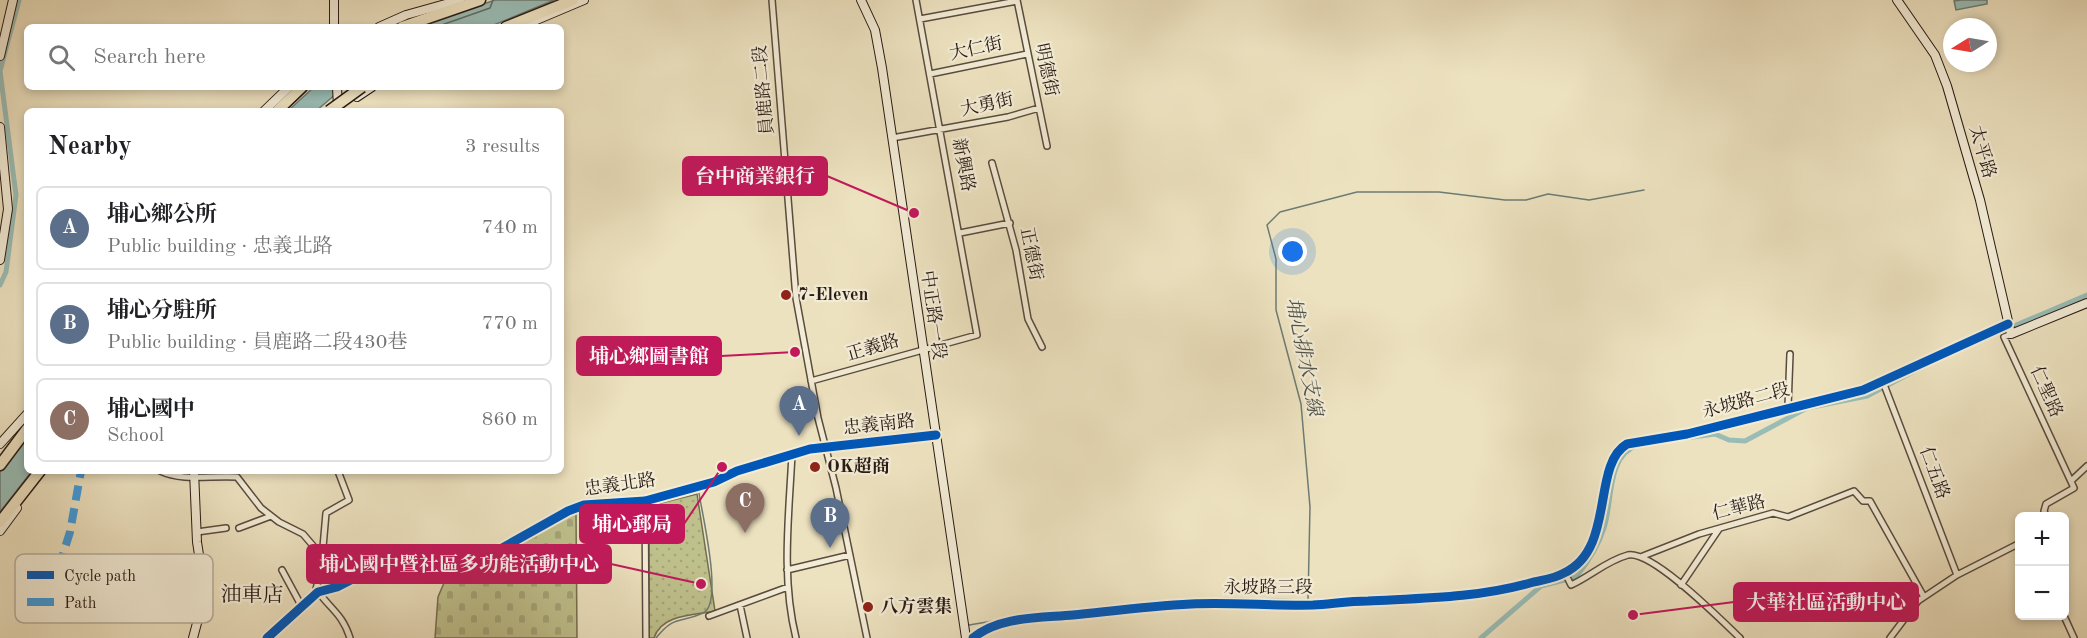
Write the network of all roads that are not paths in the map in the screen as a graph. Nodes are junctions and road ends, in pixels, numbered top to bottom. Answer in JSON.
{"nodes":[{"id":1,"x":13,"y":0,"type":"edge"},
{"id":2,"x":334,"y":0,"type":"edge"},
{"id":3,"x":460,"y":0,"type":"edge"},
{"id":4,"x":480,"y":0,"type":"edge"},
{"id":5,"x":573,"y":0,"type":"edge"},
{"id":6,"x":584,"y":0,"type":"edge"},
{"id":7,"x":771,"y":0,"type":"edge"},
{"id":8,"x":861,"y":0,"type":"edge"},
{"id":9,"x":916,"y":0,"type":"edge"},
{"id":10,"x":1017,"y":0,"type":"edge"},
{"id":11,"x":1898,"y":0,"type":"edge"},
{"id":12,"x":920,"y":19,"type":"junction"},
{"id":13,"x":334,"y":24,"type":"edge"},
{"id":14,"x":386,"y":24,"type":"edge"},
{"id":15,"x":411,"y":24,"type":"edge"},
{"id":16,"x":513,"y":24,"type":"edge"},
{"id":17,"x":527,"y":24,"type":"edge"},
{"id":18,"x":1028,"y":54,"type":"junction"},
{"id":19,"x":0,"y":56,"type":"edge"},
{"id":20,"x":930,"y":74,"type":"junction"},
{"id":21,"x":286,"y":90,"type":"edge"},
{"id":22,"x":299,"y":90,"type":"edge"},
{"id":23,"x":337,"y":90,"type":"edge"},
{"id":24,"x":358,"y":90,"type":"edge"},
{"id":25,"x":367,"y":90,"type":"edge"},
{"id":26,"x":267,"y":108,"type":"edge"},
{"id":27,"x":280,"y":108,"type":"edge"},
{"id":28,"x":336,"y":108,"type":"edge"},
{"id":29,"x":1039,"y":108,"type":"junction"},
{"id":30,"x":0,"y":127,"type":"edge"},
{"id":31,"x":940,"y":129,"type":"junction"},
{"id":32,"x":892,"y":138,"type":"junction"},
{"id":33,"x":1047,"y":146,"type":"dead end"},
{"id":34,"x":992,"y":163,"type":"dead end"},
{"id":35,"x":1010,"y":223,"type":"junction"},
{"id":36,"x":960,"y":232,"type":"junction"},
{"id":37,"x":2,"y":239,"type":"edge"},
{"id":38,"x":0,"y":260,"type":"edge"},
{"id":39,"x":2086,"y":305,"type":"edge"},
{"id":40,"x":2008,"y":324,"type":"junction"},
{"id":41,"x":2011,"y":334,"type":"junction"},
{"id":42,"x":977,"y":335,"type":"joint"},
{"id":43,"x":1042,"y":348,"type":"dead end"},
{"id":44,"x":923,"y":349,"type":"junction"},
{"id":45,"x":1790,"y":354,"type":"dead end"},
{"id":46,"x":811,"y":381,"type":"junction"},
{"id":47,"x":1883,"y":382,"type":"junction"},
{"id":48,"x":1788,"y":407,"type":"junction"},
{"id":49,"x":24,"y":417,"type":"edge"},
{"id":50,"x":24,"y":433,"type":"edge"},
{"id":51,"x":936,"y":435,"type":"junction"},
{"id":52,"x":0,"y":444,"type":"edge"},
{"id":53,"x":827,"y":447,"type":"junction"},
{"id":54,"x":792,"y":454,"type":"junction"},
{"id":55,"x":0,"y":465,"type":"edge"},
{"id":56,"x":2087,"y":466,"type":"edge"},
{"id":57,"x":38,"y":474,"type":"edge"},
{"id":58,"x":44,"y":474,"type":"edge"},
{"id":59,"x":167,"y":474,"type":"edge"},
{"id":60,"x":195,"y":474,"type":"edge"},
{"id":61,"x":240,"y":474,"type":"edge"},
{"id":62,"x":339,"y":474,"type":"edge"},
{"id":63,"x":237,"y":477,"type":"junction"},
{"id":64,"x":2071,"y":481,"type":"junction"},
{"id":65,"x":645,"y":501,"type":"junction"},
{"id":66,"x":2045,"y":512,"type":"edge"},
{"id":67,"x":271,"y":516,"type":"junction"},
{"id":68,"x":0,"y":522,"type":"edge"},
{"id":69,"x":226,"y":528,"type":"dead end"},
{"id":70,"x":239,"y":528,"type":"dead end"},
{"id":71,"x":1720,"y":528,"type":"junction"},
{"id":72,"x":0,"y":531,"type":"edge"},
{"id":73,"x":197,"y":532,"type":"junction"},
{"id":74,"x":2015,"y":545,"type":"edge"},
{"id":75,"x":323,"y":552,"type":"junction"},
{"id":76,"x":200,"y":554,"type":"edge"},
{"id":77,"x":850,"y":555,"type":"junction"},
{"id":78,"x":1643,"y":556,"type":"junction"},
{"id":79,"x":372,"y":569,"type":"junction"},
{"id":80,"x":282,"y":570,"type":"dead end"},
{"id":81,"x":787,"y":570,"type":"junction"},
{"id":82,"x":1566,"y":573,"type":"junction"},
{"id":83,"x":1957,"y":575,"type":"junction"},
{"id":84,"x":1682,"y":585,"type":"junction"},
{"id":85,"x":788,"y":587,"type":"junction"},
{"id":86,"x":318,"y":592,"type":"junction"},
{"id":87,"x":1924,"y":597,"type":"junction"},
{"id":88,"x":740,"y":605,"type":"junction"},
{"id":89,"x":302,"y":607,"type":"junction"},
{"id":90,"x":709,"y":616,"type":"dead end"},
{"id":91,"x":2066,"y":620,"type":"edge"},
{"id":92,"x":197,"y":623,"type":"edge"},
{"id":93,"x":193,"y":638,"type":"edge"},
{"id":94,"x":267,"y":638,"type":"edge"},
{"id":95,"x":350,"y":638,"type":"edge"},
{"id":96,"x":646,"y":638,"type":"edge"},
{"id":97,"x":747,"y":638,"type":"edge"},
{"id":98,"x":796,"y":638,"type":"edge"},
{"id":99,"x":867,"y":638,"type":"edge"},
{"id":100,"x":966,"y":638,"type":"edge"},
{"id":101,"x":973,"y":638,"type":"edge"},
{"id":102,"x":1740,"y":638,"type":"edge"},
{"id":103,"x":1890,"y":638,"type":"edge"},
{"id":104,"x":2074,"y":638,"type":"edge"}],
"edges":[{"from":1,"to":19,"type":"street"},
{"from":2,"to":13,"type":"street"},
{"from":3,"to":14,"type":"street"},
{"from":4,"to":15,"type":"highway"},
{"from":5,"to":16,"type":"highway"},
{"from":6,"to":17,"type":"street"},
{"from":7,"to":46,"type":"street","name":"員鹿路二段"},
{"from":8,"to":32,"type":"street","name":"中正路一段"},
{"from":9,"to":12,"type":"street","name":"新興路"},
{"from":10,"to":12,"type":"street"},
{"from":10,"to":18,"type":"street","name":"明德街"},
{"from":11,"to":40,"type":"street","name":"太平路"},
{"from":12,"to":20,"type":"street","name":"新興路"},
{"from":18,"to":20,"type":"street","name":"大仁街"},
{"from":18,"to":29,"type":"street","name":"明德街"},
{"from":20,"to":31,"type":"street","name":"新興路"},
{"from":21,"to":26,"type":"street"},
{"from":22,"to":27,"type":"highway"},
{"from":23,"to":28,"type":"street"},
{"from":24,"to":28,"type":"highway","bridge":true},
{"from":25,"to":28,"type":"street"},
{"from":29,"to":31,"type":"street","name":"大勇街"},
{"from":29,"to":33,"type":"street","name":"明德街"},
{"from":30,"to":37,"type":"street"},
{"from":31,"to":32,"type":"street","name":"大勇街"},
{"from":31,"to":36,"type":"street","name":"新興路"},
{"from":32,"to":44,"type":"street","name":"中正路一段"},
{"from":34,"to":35,"type":"street","name":"正德街"},
{"from":35,"to":36,"type":"street"},
{"from":35,"to":43,"type":"street","name":"正德街"},
{"from":36,"to":42,"type":"street","name":"新興路"},
{"from":37,"to":38,"type":"street"},
{"from":39,"to":41,"type":"street"},
{"from":40,"to":41,"type":"street","name":"太平路"},
{"from":40,"to":47,"type":"street","name":"永坡路二段"},
{"from":41,"to":64,"type":"street","name":"仁聖路"},
{"from":42,"to":44,"type":"street","name":"正義路"},
{"from":44,"to":46,"type":"street","name":"正義路"},
{"from":44,"to":51,"type":"street","name":"中正路一段"},
{"from":45,"to":48,"type":"street"},
{"from":46,"to":53,"type":"street","name":"員鹿路二段"},
{"from":47,"to":48,"type":"street","name":"永坡路二段"},
{"from":47,"to":83,"type":"street","name":"仁五路"},
{"from":48,"to":82,"type":"street","name":"永坡路二段"},
{"from":49,"to":52,"type":"street"},
{"from":50,"to":55,"type":"highway"},
{"from":51,"to":53,"type":"street","name":"忠義南路"},
{"from":51,"to":100,"type":"street","name":"中正路一段"},
{"from":53,"to":54,"type":"street","name":"忠義北路"},
{"from":53,"to":77,"type":"street","name":"員鹿路二段"},
{"from":54,"to":65,"type":"street","name":"忠義北路"},
{"from":54,"to":81,"type":"street"},
{"from":56,"to":64,"type":"street"},
{"from":57,"to":68,"type":"highway"},
{"from":58,"to":72,"type":"street"},
{"from":59,"to":60,"type":"street"},
{"from":60,"to":63,"type":"street"},
{"from":60,"to":73,"type":"street"},
{"from":61,"to":63,"type":"street"},
{"from":62,"to":75,"type":"street"},
{"from":63,"to":67,"type":"street"},
{"from":64,"to":66,"type":"street"},
{"from":65,"to":79,"type":"street","name":"忠義北路"},
{"from":65,"to":96,"type":"street"},
{"from":67,"to":70,"type":"street"},
{"from":67,"to":75,"type":"street"},
{"from":69,"to":73,"type":"street"},
{"from":71,"to":78,"type":"street","name":"仁華路"},
{"from":71,"to":84,"type":"street"},
{"from":71,"to":87,"type":"street","name":"仁華路"},
{"from":73,"to":76,"type":"street"},
{"from":74,"to":83,"type":"street"},
{"from":75,"to":79,"type":"street"},
{"from":75,"to":86,"type":"street"},
{"from":77,"to":81,"type":"street"},
{"from":77,"to":99,"type":"street","name":"員鹿路二段"},
{"from":78,"to":82,"type":"street","name":"仁華路"},
{"from":78,"to":84,"type":"street"},
{"from":79,"to":86,"type":"street"},
{"from":80,"to":89,"type":"street"},
{"from":81,"to":85,"type":"street"},
{"from":82,"to":101,"type":"street","name":"永坡路三段"},
{"from":83,"to":87,"type":"street"},
{"from":84,"to":102,"type":"street"},
{"from":85,"to":88,"type":"street"},
{"from":85,"to":98,"type":"street"},
{"from":86,"to":89,"type":"street"},
{"from":86,"to":95,"type":"street"},
{"from":87,"to":103,"type":"street"},
{"from":88,"to":90,"type":"street"},
{"from":88,"to":97,"type":"street"},
{"from":89,"to":94,"type":"street"},
{"from":91,"to":104,"type":"street"},
{"from":92,"to":93,"type":"street"}]}
